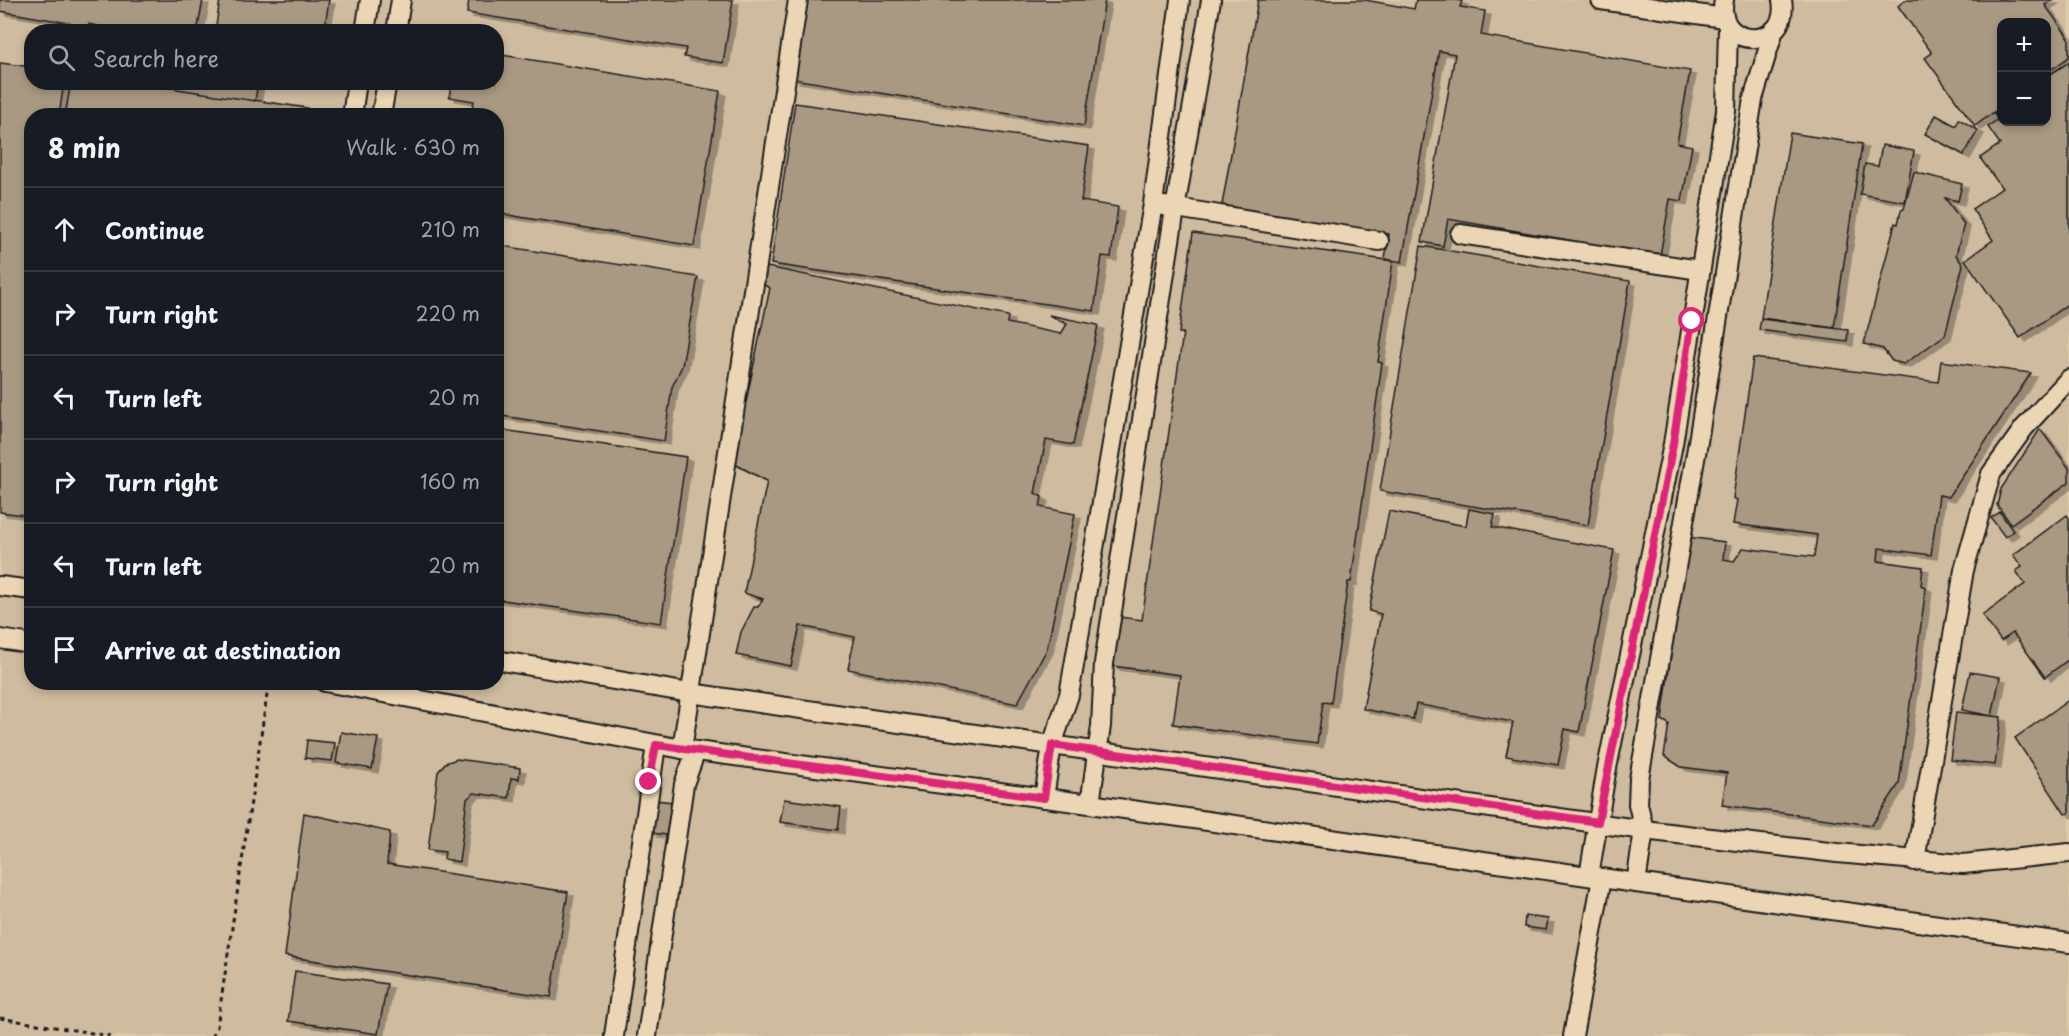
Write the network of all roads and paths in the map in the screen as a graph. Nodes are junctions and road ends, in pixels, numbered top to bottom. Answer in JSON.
{"nodes":[{"id":1,"x":370,"y":0,"type":"edge"},
{"id":2,"x":401,"y":0,"type":"edge"},
{"id":3,"x":798,"y":0,"type":"edge"},
{"id":4,"x":1180,"y":0,"type":"edge"},
{"id":5,"x":1211,"y":0,"type":"edge"},
{"id":6,"x":1602,"y":0,"type":"edge"},
{"id":7,"x":1782,"y":0,"type":"edge"},
{"id":8,"x":1725,"y":15,"type":"edge"},
{"id":9,"x":366,"y":24,"type":"edge"},
{"id":10,"x":397,"y":24,"type":"edge"},
{"id":11,"x":1774,"y":30,"type":"junction"},
{"id":12,"x":356,"y":90,"type":"edge"},
{"id":13,"x":386,"y":90,"type":"edge"},
{"id":14,"x":353,"y":108,"type":"edge"},
{"id":15,"x":382,"y":108,"type":"edge"},
{"id":16,"x":1153,"y":204,"type":"junction"},
{"id":17,"x":1176,"y":208,"type":"junction"},
{"id":18,"x":1460,"y":234,"type":"dead end"},
{"id":19,"x":1379,"y":242,"type":"dead end"},
{"id":20,"x":1701,"y":270,"type":"junction"},
{"id":21,"x":1692,"y":321,"type":"junction"},
{"id":22,"x":1717,"y":323,"type":"junction"},
{"id":23,"x":2069,"y":379,"type":"edge"},
{"id":24,"x":1673,"y":444,"type":"junction"},
{"id":25,"x":1697,"y":448,"type":"junction"},
{"id":26,"x":0,"y":586,"type":"edge"},
{"id":27,"x":24,"y":589,"type":"edge"},
{"id":28,"x":0,"y":639,"type":"edge"},
{"id":29,"x":24,"y":643,"type":"edge"},
{"id":30,"x":504,"y":661,"type":"edge"},
{"id":31,"x":268,"y":690,"type":"edge"},
{"id":32,"x":367,"y":690,"type":"edge"},
{"id":33,"x":690,"y":693,"type":"junction"},
{"id":34,"x":656,"y":745,"type":"junction"},
{"id":35,"x":1052,"y":745,"type":"junction"},
{"id":36,"x":689,"y":750,"type":"junction"},
{"id":37,"x":1097,"y":752,"type":"junction"},
{"id":38,"x":1044,"y":798,"type":"junction"},
{"id":39,"x":1090,"y":804,"type":"junction"},
{"id":40,"x":1598,"y":822,"type":"junction"},
{"id":41,"x":1644,"y":830,"type":"junction"},
{"id":42,"x":2069,"y":853,"type":"edge"},
{"id":43,"x":1916,"y":861,"type":"junction"},
{"id":44,"x":1596,"y":877,"type":"junction"},
{"id":45,"x":1636,"y":883,"type":"junction"},
{"id":46,"x":2069,"y":943,"type":"edge"},
{"id":47,"x":0,"y":1018,"type":"edge"},
{"id":48,"x":110,"y":1036,"type":"edge"},
{"id":49,"x":212,"y":1036,"type":"edge"},
{"id":50,"x":614,"y":1036,"type":"edge"},
{"id":51,"x":647,"y":1036,"type":"edge"},
{"id":52,"x":1573,"y":1036,"type":"edge"}],
"edges":[{"from":1,"to":9,"type":"street"},
{"from":2,"to":10,"type":"street"},
{"from":3,"to":33,"type":"street"},
{"from":4,"to":16,"type":"street"},
{"from":5,"to":17,"type":"street"},
{"from":6,"to":8,"type":"street"},
{"from":7,"to":11,"type":"street"},
{"from":8,"to":11,"type":"street"},
{"from":8,"to":20,"type":"street"},
{"from":11,"to":22,"type":"street"},
{"from":12,"to":14,"type":"street"},
{"from":13,"to":15,"type":"street"},
{"from":16,"to":17,"type":"street"},
{"from":16,"to":35,"type":"street"},
{"from":17,"to":19,"type":"street"},
{"from":17,"to":37,"type":"street"},
{"from":18,"to":20,"type":"street"},
{"from":20,"to":21,"type":"street"},
{"from":21,"to":22,"type":"street"},
{"from":21,"to":24,"type":"street"},
{"from":22,"to":25,"type":"street"},
{"from":23,"to":43,"type":"street"},
{"from":24,"to":25,"type":"street"},
{"from":24,"to":40,"type":"street"},
{"from":25,"to":41,"type":"street"},
{"from":26,"to":27,"type":"street"},
{"from":28,"to":29,"type":"street"},
{"from":30,"to":33,"type":"street"},
{"from":31,"to":49,"type":"path"},
{"from":32,"to":34,"type":"street"},
{"from":33,"to":35,"type":"street"},
{"from":33,"to":36,"type":"street"},
{"from":34,"to":36,"type":"street"},
{"from":34,"to":50,"type":"street"},
{"from":35,"to":37,"type":"street"},
{"from":35,"to":38,"type":"street"},
{"from":36,"to":38,"type":"street"},
{"from":36,"to":51,"type":"street"},
{"from":37,"to":39,"type":"street"},
{"from":37,"to":40,"type":"street"},
{"from":38,"to":39,"type":"street"},
{"from":39,"to":44,"type":"street"},
{"from":40,"to":41,"type":"street"},
{"from":40,"to":44,"type":"street"},
{"from":41,"to":43,"type":"street"},
{"from":41,"to":45,"type":"street"},
{"from":42,"to":43,"type":"street"},
{"from":44,"to":45,"type":"street"},
{"from":44,"to":52,"type":"street"},
{"from":45,"to":46,"type":"street"},
{"from":47,"to":48,"type":"path"}]}
